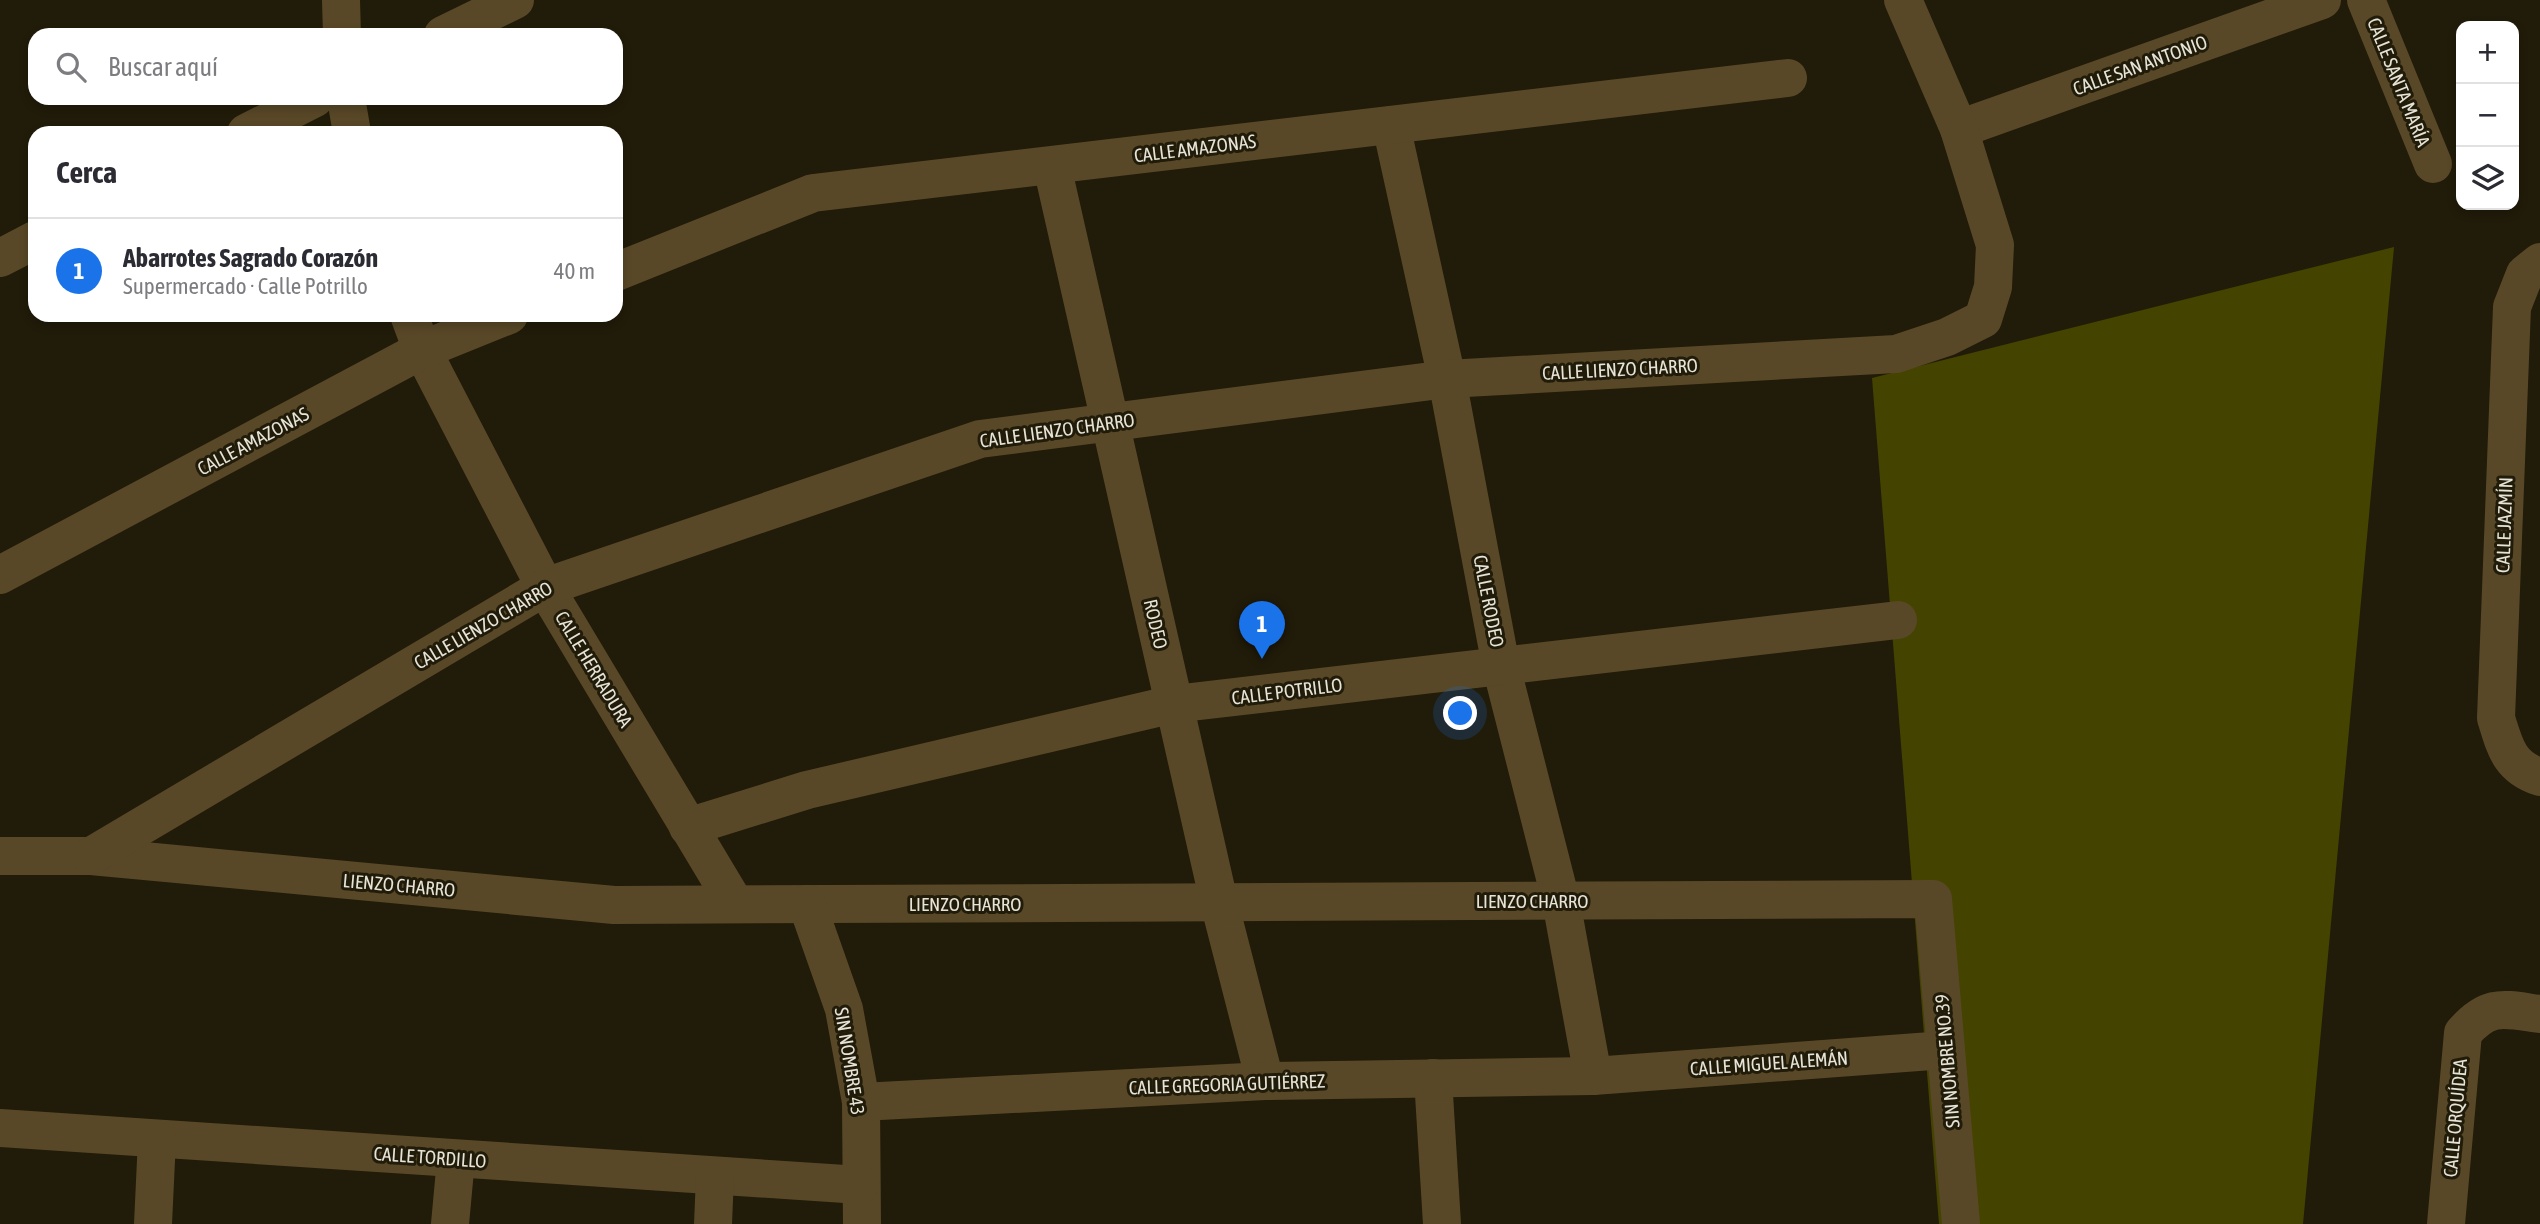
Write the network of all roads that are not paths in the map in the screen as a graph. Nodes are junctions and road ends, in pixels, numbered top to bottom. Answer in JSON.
{"nodes":[{"id":1,"x":341,"y":0,"type":"edge"},
{"id":2,"x":515,"y":0,"type":"edge"},
{"id":3,"x":1903,"y":0,"type":"edge"},
{"id":4,"x":2322,"y":0,"type":"edge"},
{"id":5,"x":2366,"y":0,"type":"edge"},
{"id":6,"x":342,"y":28,"type":"edge"},
{"id":7,"x":457,"y":28,"type":"edge"},
{"id":8,"x":1788,"y":78,"type":"dead end"},
{"id":9,"x":301,"y":105,"type":"edge"},
{"id":10,"x":347,"y":105,"type":"edge"},
{"id":11,"x":1391,"y":125,"type":"junction"},
{"id":12,"x":260,"y":126,"type":"edge"},
{"id":13,"x":351,"y":126,"type":"edge"},
{"id":14,"x":1959,"y":129,"type":"junction"},
{"id":15,"x":2433,"y":164,"type":"dead end"},
{"id":16,"x":1052,"y":166,"type":"junction"},
{"id":17,"x":28,"y":244,"type":"edge"},
{"id":18,"x":0,"y":258,"type":"edge"},
{"id":19,"x":2540,"y":262,"type":"edge"},
{"id":20,"x":623,"y":269,"type":"edge"},
{"id":21,"x":412,"y":322,"type":"edge"},
{"id":22,"x":492,"y":322,"type":"edge"},
{"id":23,"x":422,"y":350,"type":"junction"},
{"id":24,"x":1447,"y":379,"type":"junction"},
{"id":25,"x":1111,"y":422,"type":"junction"},
{"id":26,"x":0,"y":575,"type":"edge"},
{"id":27,"x":545,"y":587,"type":"junction"},
{"id":28,"x":1898,"y":620,"type":"dead end"},
{"id":29,"x":1501,"y":666,"type":"junction"},
{"id":30,"x":1174,"y":704,"type":"junction"},
{"id":31,"x":2540,"y":777,"type":"edge"},
{"id":32,"x":688,"y":827,"type":"junction"},
{"id":33,"x":0,"y":856,"type":"edge"},
{"id":34,"x":92,"y":856,"type":"junction"},
{"id":35,"x":1933,"y":899,"type":"joint"},
{"id":36,"x":1561,"y":901,"type":"junction"},
{"id":37,"x":1219,"y":902,"type":"junction"},
{"id":38,"x":735,"y":904,"type":"junction"},
{"id":39,"x":807,"y":904,"type":"junction"},
{"id":40,"x":2540,"y":1014,"type":"edge"},
{"id":41,"x":1945,"y":1050,"type":"junction"},
{"id":42,"x":1593,"y":1076,"type":"junction"},
{"id":43,"x":1433,"y":1077,"type":"junction"},
{"id":44,"x":1265,"y":1081,"type":"junction"},
{"id":45,"x":860,"y":1101,"type":"junction"},
{"id":46,"x":0,"y":1128,"type":"edge"},
{"id":47,"x":157,"y":1139,"type":"junction"},
{"id":48,"x":456,"y":1159,"type":"junction"},
{"id":49,"x":715,"y":1175,"type":"junction"},
{"id":50,"x":860,"y":1185,"type":"junction"},
{"id":51,"x":153,"y":1224,"type":"edge"},
{"id":52,"x":450,"y":1224,"type":"edge"},
{"id":53,"x":713,"y":1224,"type":"edge"},
{"id":54,"x":862,"y":1224,"type":"edge"},
{"id":55,"x":1441,"y":1224,"type":"edge"},
{"id":56,"x":1961,"y":1224,"type":"edge"},
{"id":57,"x":2446,"y":1224,"type":"edge"}],
"edges":[{"from":1,"to":6,"type":"street"},
{"from":2,"to":7,"type":"street"},
{"from":3,"to":14,"type":"street"},
{"from":4,"to":14,"type":"street","name":"CALLE SAN ANTONIO"},
{"from":5,"to":15,"type":"street","name":"CALLE SANTA MARÍA"},
{"from":8,"to":11,"type":"street","name":"CALLE AMAZONAS"},
{"from":9,"to":12,"type":"street"},
{"from":10,"to":13,"type":"street"},
{"from":11,"to":16,"type":"street","name":"CALLE AMAZONAS"},
{"from":11,"to":24,"type":"street","name":"CALLE RODEO"},
{"from":14,"to":24,"type":"street","name":"CALLE LIENZO CHARRO"},
{"from":16,"to":20,"type":"street","name":"CALLE AMAZONAS"},
{"from":16,"to":25,"type":"street","name":"RODEO"},
{"from":17,"to":18,"type":"street"},
{"from":19,"to":31,"type":"street","name":"CALLE JAZMÍN"},
{"from":21,"to":23,"type":"street","name":"CALLE HERRADURA"},
{"from":22,"to":23,"type":"street","name":"CALLE AMAZONAS"},
{"from":23,"to":26,"type":"street","name":"CALLE AMAZONAS"},
{"from":23,"to":27,"type":"street","name":"CALLE HERRADURA"},
{"from":24,"to":25,"type":"street","name":"CALLE LIENZO CHARRO"},
{"from":24,"to":29,"type":"street","name":"CALLE RODEO"},
{"from":25,"to":27,"type":"street","name":"CALLE LIENZO CHARRO"},
{"from":25,"to":30,"type":"street","name":"RODEO"},
{"from":27,"to":32,"type":"street","name":"CALLE HERRADURA"},
{"from":27,"to":34,"type":"street","name":"CALLE LIENZO CHARRO"},
{"from":28,"to":29,"type":"street","name":"CALLE POTRILLO"},
{"from":29,"to":30,"type":"street","name":"CALLE POTRILLO"},
{"from":29,"to":36,"type":"street","name":"CALLE RODEO"},
{"from":30,"to":32,"type":"street","name":"CALLE POTRILLO"},
{"from":30,"to":37,"type":"street","name":"RODEO"},
{"from":32,"to":38,"type":"street","name":"CALLE HERRADURA"},
{"from":33,"to":34,"type":"street","name":"LIENZO CHARRO"},
{"from":34,"to":38,"type":"street","name":"LIENZO CHARRO"},
{"from":35,"to":36,"type":"street","name":"LIENZO CHARRO"},
{"from":35,"to":41,"type":"street","name":"SIN NOMBRE NO.39"},
{"from":36,"to":37,"type":"street","name":"LIENZO CHARRO"},
{"from":36,"to":42,"type":"street","name":"CALLE RODEO"},
{"from":37,"to":39,"type":"street","name":"LIENZO CHARRO"},
{"from":37,"to":44,"type":"street","name":"RODEO"},
{"from":38,"to":39,"type":"street","name":"LIENZO CHARRO"},
{"from":39,"to":45,"type":"street","name":"SIN NOMBRE 43"},
{"from":40,"to":57,"type":"street","name":"CALLE ORQUÍDEA"},
{"from":41,"to":42,"type":"street","name":"CALLE MIGUEL ALEMÁN"},
{"from":41,"to":56,"type":"street","name":"SIN NOMBRE NO.39"},
{"from":42,"to":43,"type":"street","name":"CALLE GREGORIA GUTIÉRREZ"},
{"from":43,"to":44,"type":"street","name":"CALLE GREGORIA GUTIÉRREZ"},
{"from":43,"to":55,"type":"street"},
{"from":44,"to":45,"type":"street","name":"CALLE GREGORIA GUTIÉRREZ"},
{"from":45,"to":50,"type":"street","name":"SIN NOMBRE 43"},
{"from":46,"to":47,"type":"street","name":"CALLE TORDILLO"},
{"from":47,"to":48,"type":"street","name":"CALLE TORDILLO"},
{"from":47,"to":51,"type":"street"},
{"from":48,"to":49,"type":"street","name":"CALLE TORDILLO"},
{"from":48,"to":52,"type":"street"},
{"from":49,"to":50,"type":"street","name":"CALLE TORDILLO"},
{"from":49,"to":53,"type":"street"},
{"from":50,"to":54,"type":"street","name":"SIN NOMBRE 43"}]}
